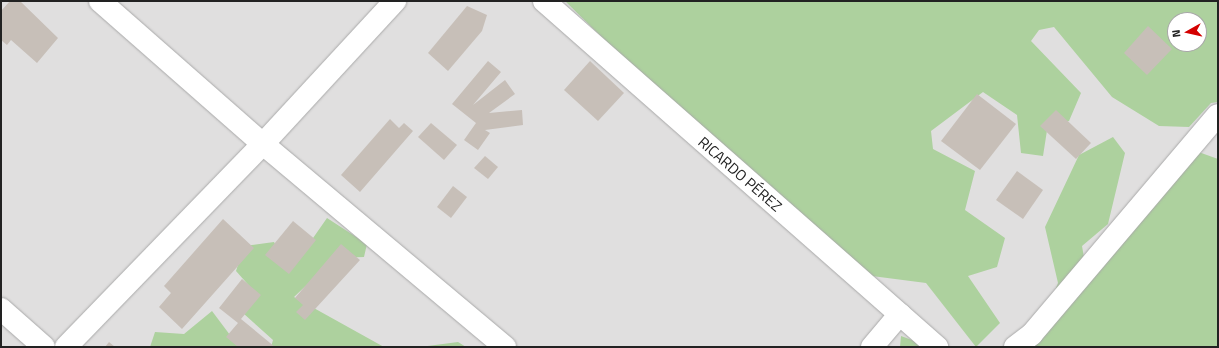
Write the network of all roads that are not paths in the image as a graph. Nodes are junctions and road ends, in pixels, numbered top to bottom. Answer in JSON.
{"nodes":[{"id":1,"x":100,"y":1,"type":"edge"},
{"id":2,"x":395,"y":1,"type":"edge"},
{"id":3,"x":544,"y":1,"type":"edge"},
{"id":4,"x":1218,"y":115,"type":"edge"},
{"id":5,"x":263,"y":144,"type":"junction"},
{"id":6,"x":1,"y":309,"type":"edge"},
{"id":7,"x":900,"y":314,"type":"junction"},
{"id":8,"x":44,"y":347,"type":"edge"},
{"id":9,"x":66,"y":347,"type":"edge"},
{"id":10,"x":505,"y":347,"type":"edge"},
{"id":11,"x":872,"y":347,"type":"edge"},
{"id":12,"x":937,"y":347,"type":"edge"},
{"id":13,"x":1015,"y":347,"type":"edge"}],
"edges":[{"from":1,"to":5,"type":"street"},
{"from":2,"to":5,"type":"street"},
{"from":3,"to":7,"type":"street","name":"RICARDO PÉREZ"},
{"from":4,"to":13,"type":"street"},
{"from":5,"to":9,"type":"street"},
{"from":5,"to":10,"type":"street"},
{"from":6,"to":8,"type":"street"},
{"from":7,"to":11,"type":"street"},
{"from":7,"to":12,"type":"street","name":"RICARDO PÉREZ"}]}
